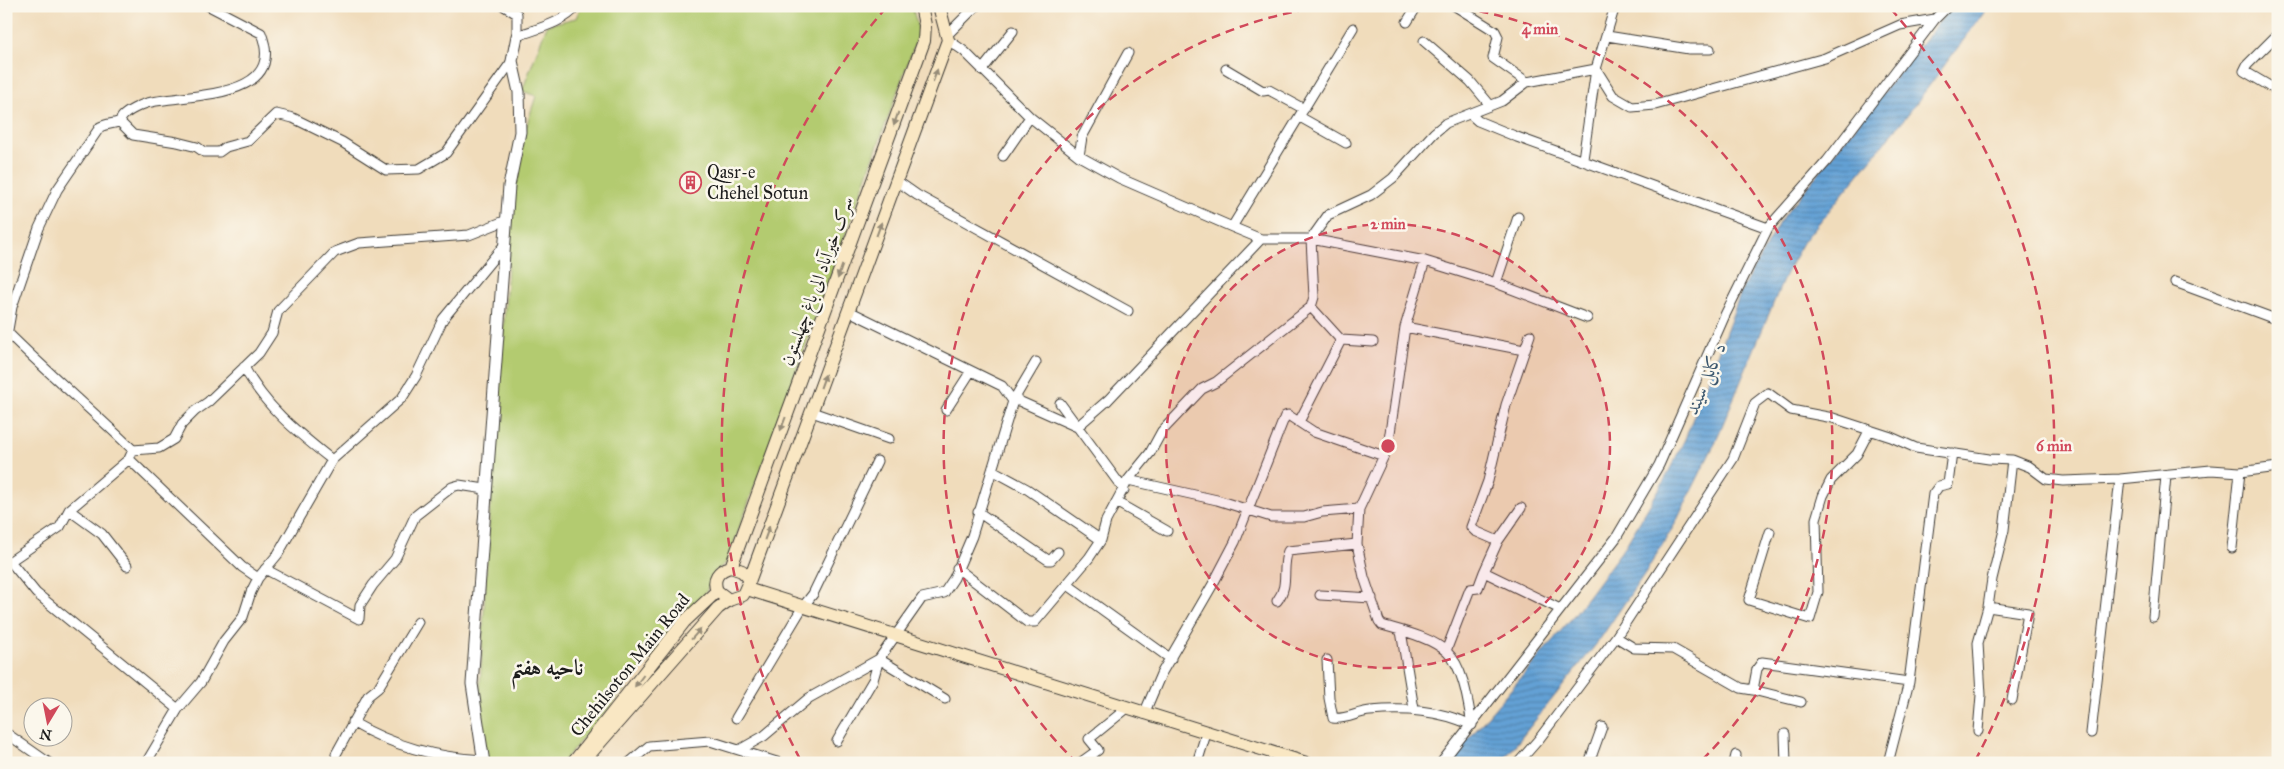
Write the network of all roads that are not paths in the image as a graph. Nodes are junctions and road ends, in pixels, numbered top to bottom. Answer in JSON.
{"nodes":[{"id":1,"x":209,"y":6,"type":"edge"},
{"id":2,"x":504,"y":6,"type":"edge"},
{"id":3,"x":577,"y":6,"type":"edge"},
{"id":4,"x":921,"y":6,"type":"edge"},
{"id":5,"x":939,"y":6,"type":"edge"},
{"id":6,"x":976,"y":6,"type":"edge"},
{"id":7,"x":1417,"y":6,"type":"edge"},
{"id":8,"x":1615,"y":6,"type":"edge"},
{"id":9,"x":1457,"y":7,"type":"edge"},
{"id":10,"x":1944,"y":8,"type":"edge"},
{"id":11,"x":1935,"y":19,"type":"junction"},
{"id":12,"x":1407,"y":22,"type":"dead end"},
{"id":13,"x":1353,"y":28,"type":"dead end"},
{"id":14,"x":1013,"y":31,"type":"dead end"},
{"id":15,"x":2278,"y":34,"type":"edge"},
{"id":16,"x":517,"y":36,"type":"junction"},
{"id":17,"x":1607,"y":36,"type":"junction"},
{"id":18,"x":948,"y":37,"type":"junction"},
{"id":19,"x":1424,"y":41,"type":"dead end"},
{"id":20,"x":1710,"y":49,"type":"dead end"},
{"id":21,"x":1128,"y":53,"type":"dead end"},
{"id":22,"x":512,"y":61,"type":"junction"},
{"id":23,"x":1226,"y":69,"type":"dead end"},
{"id":24,"x":1596,"y":69,"type":"junction"},
{"id":25,"x":982,"y":70,"type":"junction"},
{"id":26,"x":1527,"y":82,"type":"junction"},
{"id":27,"x":2278,"y":91,"type":"edge"},
{"id":28,"x":1490,"y":105,"type":"junction"},
{"id":29,"x":1302,"y":113,"type":"junction"},
{"id":30,"x":1470,"y":114,"type":"junction"},
{"id":31,"x":1030,"y":117,"type":"junction"},
{"id":32,"x":120,"y":122,"type":"junction"},
{"id":33,"x":1346,"y":142,"type":"dead end"},
{"id":34,"x":1003,"y":156,"type":"dead end"},
{"id":35,"x":1079,"y":156,"type":"junction"},
{"id":36,"x":1582,"y":159,"type":"junction"},
{"id":37,"x":897,"y":181,"type":"junction"},
{"id":38,"x":1518,"y":217,"type":"dead end"},
{"id":39,"x":507,"y":220,"type":"junction"},
{"id":40,"x":1232,"y":227,"type":"junction"},
{"id":41,"x":1768,"y":228,"type":"junction"},
{"id":42,"x":1261,"y":238,"type":"junction"},
{"id":43,"x":1311,"y":239,"type":"junction"},
{"id":44,"x":506,"y":242,"type":"junction"},
{"id":45,"x":1425,"y":261,"type":"junction"},
{"id":46,"x":2175,"y":282,"type":"dead end"},
{"id":47,"x":1496,"y":283,"type":"junction"},
{"id":48,"x":1311,"y":307,"type":"junction"},
{"id":49,"x":849,"y":311,"type":"junction"},
{"id":50,"x":1128,"y":311,"type":"dead end"},
{"id":51,"x":1587,"y":318,"type":"dead end"},
{"id":52,"x":2278,"y":320,"type":"edge"},
{"id":53,"x":1405,"y":328,"type":"junction"},
{"id":54,"x":1530,"y":335,"type":"dead end"},
{"id":55,"x":7,"y":337,"type":"edge"},
{"id":56,"x":1342,"y":340,"type":"junction"},
{"id":57,"x":1373,"y":342,"type":"dead end"},
{"id":58,"x":1524,"y":350,"type":"junction"},
{"id":59,"x":1036,"y":362,"type":"dead end"},
{"id":60,"x":244,"y":367,"type":"junction"},
{"id":61,"x":971,"y":371,"type":"junction"},
{"id":62,"x":1013,"y":401,"type":"junction"},
{"id":63,"x":1060,"y":403,"type":"dead end"},
{"id":64,"x":946,"y":410,"type":"dead end"},
{"id":65,"x":812,"y":412,"type":"junction"},
{"id":66,"x":1299,"y":422,"type":"junction"},
{"id":67,"x":1076,"y":427,"type":"junction"},
{"id":68,"x":1869,"y":431,"type":"junction"},
{"id":69,"x":889,"y":439,"type":"dead end"},
{"id":70,"x":133,"y":450,"type":"junction"},
{"id":71,"x":1952,"y":453,"type":"junction"},
{"id":72,"x":1384,"y":456,"type":"junction"},
{"id":73,"x":129,"y":460,"type":"junction"},
{"id":74,"x":332,"y":460,"type":"junction"},
{"id":75,"x":2012,"y":460,"type":"junction"},
{"id":76,"x":876,"y":461,"type":"dead end"},
{"id":77,"x":2278,"y":467,"type":"edge"},
{"id":78,"x":994,"y":471,"type":"junction"},
{"id":79,"x":2240,"y":472,"type":"junction"},
{"id":80,"x":2166,"y":476,"type":"junction"},
{"id":81,"x":2120,"y":479,"type":"junction"},
{"id":82,"x":1128,"y":480,"type":"junction"},
{"id":83,"x":485,"y":489,"type":"junction"},
{"id":84,"x":1124,"y":490,"type":"junction"},
{"id":85,"x":1116,"y":502,"type":"junction"},
{"id":86,"x":1249,"y":508,"type":"junction"},
{"id":87,"x":1521,"y":508,"type":"dead end"},
{"id":88,"x":1359,"y":509,"type":"junction"},
{"id":89,"x":69,"y":510,"type":"junction"},
{"id":90,"x":978,"y":512,"type":"junction"},
{"id":91,"x":1168,"y":531,"type":"dead end"},
{"id":92,"x":1770,"y":532,"type":"dead end"},
{"id":93,"x":1101,"y":540,"type":"junction"},
{"id":94,"x":1498,"y":541,"type":"junction"},
{"id":95,"x":1357,"y":544,"type":"junction"},
{"id":96,"x":2232,"y":548,"type":"dead end"},
{"id":97,"x":1058,"y":552,"type":"dead end"},
{"id":98,"x":8,"y":562,"type":"edge"},
{"id":99,"x":127,"y":566,"type":"dead end"},
{"id":100,"x":731,"y":567,"type":"junction"},
{"id":101,"x":957,"y":568,"type":"junction"},
{"id":102,"x":265,"y":569,"type":"junction"},
{"id":103,"x":1484,"y":572,"type":"junction"},
{"id":104,"x":258,"y":578,"type":"junction"},
{"id":105,"x":748,"y":584,"type":"junction"},
{"id":106,"x":1068,"y":585,"type":"junction"},
{"id":107,"x":716,"y":592,"type":"junction"},
{"id":108,"x":1320,"y":596,"type":"dead end"},
{"id":109,"x":1372,"y":598,"type":"junction"},
{"id":110,"x":729,"y":600,"type":"junction"},
{"id":111,"x":1277,"y":601,"type":"dead end"},
{"id":112,"x":1988,"y":607,"type":"junction"},
{"id":113,"x":802,"y":608,"type":"junction"},
{"id":114,"x":1560,"y":609,"type":"junction"},
{"id":115,"x":2153,"y":617,"type":"dead end"},
{"id":116,"x":418,"y":622,"type":"dead end"},
{"id":117,"x":1401,"y":630,"type":"junction"},
{"id":118,"x":896,"y":636,"type":"junction"},
{"id":119,"x":1616,"y":637,"type":"junction"},
{"id":120,"x":1446,"y":651,"type":"junction"},
{"id":121,"x":879,"y":659,"type":"junction"},
{"id":122,"x":1171,"y":659,"type":"junction"},
{"id":123,"x":1327,"y":660,"type":"dead end"},
{"id":124,"x":1909,"y":682,"type":"junction"},
{"id":125,"x":1752,"y":690,"type":"junction"},
{"id":126,"x":945,"y":699,"type":"dead end"},
{"id":127,"x":2012,"y":700,"type":"dead end"},
{"id":128,"x":1801,"y":702,"type":"dead end"},
{"id":129,"x":178,"y":709,"type":"junction"},
{"id":130,"x":1126,"y":709,"type":"junction"},
{"id":131,"x":1414,"y":709,"type":"junction"},
{"id":132,"x":1144,"y":714,"type":"junction"},
{"id":133,"x":736,"y":718,"type":"dead end"},
{"id":134,"x":352,"y":722,"type":"junction"},
{"id":135,"x":1472,"y":725,"type":"junction"},
{"id":136,"x":1602,"y":727,"type":"dead end"},
{"id":137,"x":1978,"y":731,"type":"dead end"},
{"id":138,"x":6,"y":733,"type":"edge"},
{"id":139,"x":2091,"y":733,"type":"dead end"},
{"id":140,"x":1206,"y":734,"type":"junction"},
{"id":141,"x":1785,"y":734,"type":"dead end"},
{"id":142,"x":837,"y":741,"type":"dead end"},
{"id":143,"x":741,"y":749,"type":"junction"},
{"id":144,"x":336,"y":754,"type":"dead end"},
{"id":145,"x":1089,"y":757,"type":"junction"},
{"id":146,"x":484,"y":761,"type":"edge"},
{"id":147,"x":630,"y":762,"type":"edge"},
{"id":148,"x":49,"y":763,"type":"edge"},
{"id":149,"x":146,"y":763,"type":"edge"},
{"id":150,"x":573,"y":763,"type":"edge"},
{"id":151,"x":582,"y":763,"type":"edge"},
{"id":152,"x":780,"y":763,"type":"edge"},
{"id":153,"x":1080,"y":763,"type":"edge"},
{"id":154,"x":1098,"y":763,"type":"edge"},
{"id":155,"x":1197,"y":763,"type":"edge"},
{"id":156,"x":1306,"y":763,"type":"edge"},
{"id":157,"x":1441,"y":763,"type":"edge"},
{"id":158,"x":1518,"y":763,"type":"edge"},
{"id":159,"x":1589,"y":763,"type":"edge"},
{"id":160,"x":1786,"y":763,"type":"edge"},
{"id":161,"x":1888,"y":763,"type":"edge"}],
"edges":[{"from":1,"to":32,"type":"street"},
{"from":2,"to":16,"type":"street"},
{"from":3,"to":16,"type":"street"},
{"from":4,"to":100,"type":"main road","name":"سرک خیرآباد الی باغ چهلستون","one_way":true},
{"from":5,"to":18,"type":"main road"},
{"from":6,"to":18,"type":"street"},
{"from":7,"to":12,"type":"street"},
{"from":8,"to":17,"type":"street"},
{"from":9,"to":26,"type":"street"},
{"from":10,"to":11,"type":"street"},
{"from":11,"to":24,"type":"street"},
{"from":11,"to":41,"type":"street"},
{"from":13,"to":29,"type":"street"},
{"from":14,"to":25,"type":"street"},
{"from":15,"to":27,"type":"street"},
{"from":16,"to":22,"type":"street"},
{"from":17,"to":20,"type":"street"},
{"from":17,"to":24,"type":"street"},
{"from":18,"to":25,"type":"street"},
{"from":37,"to":18,"type":"main road","one_way":true},
{"from":19,"to":28,"type":"street"},
{"from":21,"to":35,"type":"street"},
{"from":22,"to":32,"type":"street"},
{"from":22,"to":39,"type":"street"},
{"from":23,"to":29,"type":"street"},
{"from":24,"to":26,"type":"street"},
{"from":24,"to":36,"type":"street"},
{"from":25,"to":31,"type":"street"},
{"from":26,"to":28,"type":"street"},
{"from":28,"to":30,"type":"street"},
{"from":29,"to":33,"type":"street"},
{"from":29,"to":40,"type":"street"},
{"from":30,"to":36,"type":"street"},
{"from":30,"to":43,"type":"street"},
{"from":31,"to":34,"type":"street"},
{"from":31,"to":35,"type":"street"},
{"from":32,"to":55,"type":"street"},
{"from":35,"to":40,"type":"street"},
{"from":36,"to":41,"type":"street"},
{"from":49,"to":37,"type":"main road","one_way":true},
{"from":37,"to":50,"type":"street"},
{"from":38,"to":47,"type":"street"},
{"from":39,"to":44,"type":"street"},
{"from":39,"to":60,"type":"street"},
{"from":40,"to":42,"type":"street"},
{"from":41,"to":114,"type":"street"},
{"from":42,"to":43,"type":"street"},
{"from":42,"to":67,"type":"street"},
{"from":43,"to":45,"type":"street"},
{"from":43,"to":48,"type":"street"},
{"from":44,"to":74,"type":"street"},
{"from":44,"to":83,"type":"street"},
{"from":45,"to":47,"type":"street"},
{"from":45,"to":53,"type":"street"},
{"from":46,"to":52,"type":"street"},
{"from":47,"to":51,"type":"street"},
{"from":48,"to":56,"type":"street"},
{"from":48,"to":82,"type":"street"},
{"from":49,"to":61,"type":"street"},
{"from":65,"to":49,"type":"main road","one_way":true},
{"from":53,"to":58,"type":"street"},
{"from":53,"to":72,"type":"street"},
{"from":54,"to":58,"type":"street"},
{"from":55,"to":70,"type":"street"},
{"from":56,"to":57,"type":"street"},
{"from":56,"to":66,"type":"street"},
{"from":58,"to":94,"type":"street"},
{"from":59,"to":62,"type":"street"},
{"from":60,"to":70,"type":"street"},
{"from":60,"to":74,"type":"street"},
{"from":61,"to":62,"type":"street"},
{"from":61,"to":64,"type":"street"},
{"from":62,"to":67,"type":"street"},
{"from":62,"to":78,"type":"street"},
{"from":63,"to":67,"type":"street"},
{"from":65,"to":69,"type":"street"},
{"from":105,"to":65,"type":"main road","one_way":true},
{"from":66,"to":72,"type":"street"},
{"from":66,"to":86,"type":"street"},
{"from":67,"to":84,"type":"street"},
{"from":68,"to":71,"type":"street"},
{"from":68,"to":92,"type":"street"},
{"from":68,"to":119,"type":"street"},
{"from":70,"to":73,"type":"street"},
{"from":71,"to":75,"type":"street"},
{"from":71,"to":124,"type":"street"},
{"from":72,"to":88,"type":"street"},
{"from":73,"to":89,"type":"street"},
{"from":73,"to":104,"type":"street"},
{"from":74,"to":102,"type":"street"},
{"from":75,"to":81,"type":"street"},
{"from":75,"to":112,"type":"street"},
{"from":76,"to":113,"type":"street"},
{"from":77,"to":79,"type":"street"},
{"from":78,"to":90,"type":"street"},
{"from":78,"to":93,"type":"street"},
{"from":79,"to":80,"type":"street"},
{"from":79,"to":96,"type":"street"},
{"from":80,"to":81,"type":"street"},
{"from":80,"to":115,"type":"street"},
{"from":81,"to":139,"type":"street"},
{"from":82,"to":84,"type":"street"},
{"from":82,"to":86,"type":"street"},
{"from":83,"to":102,"type":"street"},
{"from":83,"to":146,"type":"street"},
{"from":84,"to":85,"type":"street"},
{"from":85,"to":91,"type":"street"},
{"from":85,"to":93,"type":"street"},
{"from":86,"to":88,"type":"street"},
{"from":86,"to":122,"type":"street"},
{"from":87,"to":94,"type":"street"},
{"from":88,"to":95,"type":"street"},
{"from":89,"to":98,"type":"street"},
{"from":89,"to":99,"type":"street"},
{"from":90,"to":97,"type":"street"},
{"from":90,"to":101,"type":"street"},
{"from":93,"to":106,"type":"street"},
{"from":94,"to":103,"type":"street"},
{"from":95,"to":109,"type":"street"},
{"from":95,"to":111,"type":"street"},
{"from":98,"to":129,"type":"street"},
{"from":100,"to":105,"type":"main road"},
{"from":100,"to":107,"type":"main road"},
{"from":101,"to":106,"type":"street"},
{"from":101,"to":118,"type":"street"},
{"from":102,"to":104,"type":"street"},
{"from":103,"to":114,"type":"street"},
{"from":103,"to":120,"type":"street"},
{"from":104,"to":129,"type":"street"},
{"from":105,"to":110,"type":"main road"},
{"from":105,"to":113,"type":"main road"},
{"from":106,"to":122,"type":"street"},
{"from":107,"to":110,"type":"main road"},
{"from":107,"to":150,"type":"main road","name":"Chehilsoton Main Road","one_way":true},
{"from":108,"to":109,"type":"street"},
{"from":109,"to":117,"type":"street"},
{"from":151,"to":110,"type":"main road","name":"Chehilsoton Main Road","one_way":true},
{"from":112,"to":127,"type":"street"},
{"from":112,"to":137,"type":"street"},
{"from":113,"to":118,"type":"main road"},
{"from":113,"to":133,"type":"street"},
{"from":114,"to":135,"type":"street"},
{"from":116,"to":134,"type":"street"},
{"from":117,"to":120,"type":"street"},
{"from":117,"to":131,"type":"street"},
{"from":118,"to":121,"type":"street"},
{"from":118,"to":130,"type":"main road"},
{"from":119,"to":125,"type":"street"},
{"from":119,"to":158,"type":"street"},
{"from":120,"to":135,"type":"street"},
{"from":121,"to":126,"type":"street"},
{"from":121,"to":142,"type":"street"},
{"from":121,"to":143,"type":"street"},
{"from":122,"to":132,"type":"street"},
{"from":123,"to":131,"type":"street"},
{"from":124,"to":125,"type":"street"},
{"from":124,"to":161,"type":"street"},
{"from":125,"to":128,"type":"street"},
{"from":129,"to":149,"type":"street"},
{"from":130,"to":132,"type":"main road"},
{"from":130,"to":145,"type":"street"},
{"from":131,"to":135,"type":"street"},
{"from":132,"to":140,"type":"main road"},
{"from":134,"to":144,"type":"street"},
{"from":134,"to":146,"type":"street"},
{"from":135,"to":157,"type":"street"},
{"from":136,"to":159,"type":"street"},
{"from":138,"to":148,"type":"street"},
{"from":140,"to":155,"type":"street"},
{"from":140,"to":156,"type":"main road"},
{"from":141,"to":160,"type":"street"},
{"from":143,"to":147,"type":"street"},
{"from":143,"to":152,"type":"street"},
{"from":145,"to":153,"type":"street"},
{"from":145,"to":154,"type":"street"}]}
